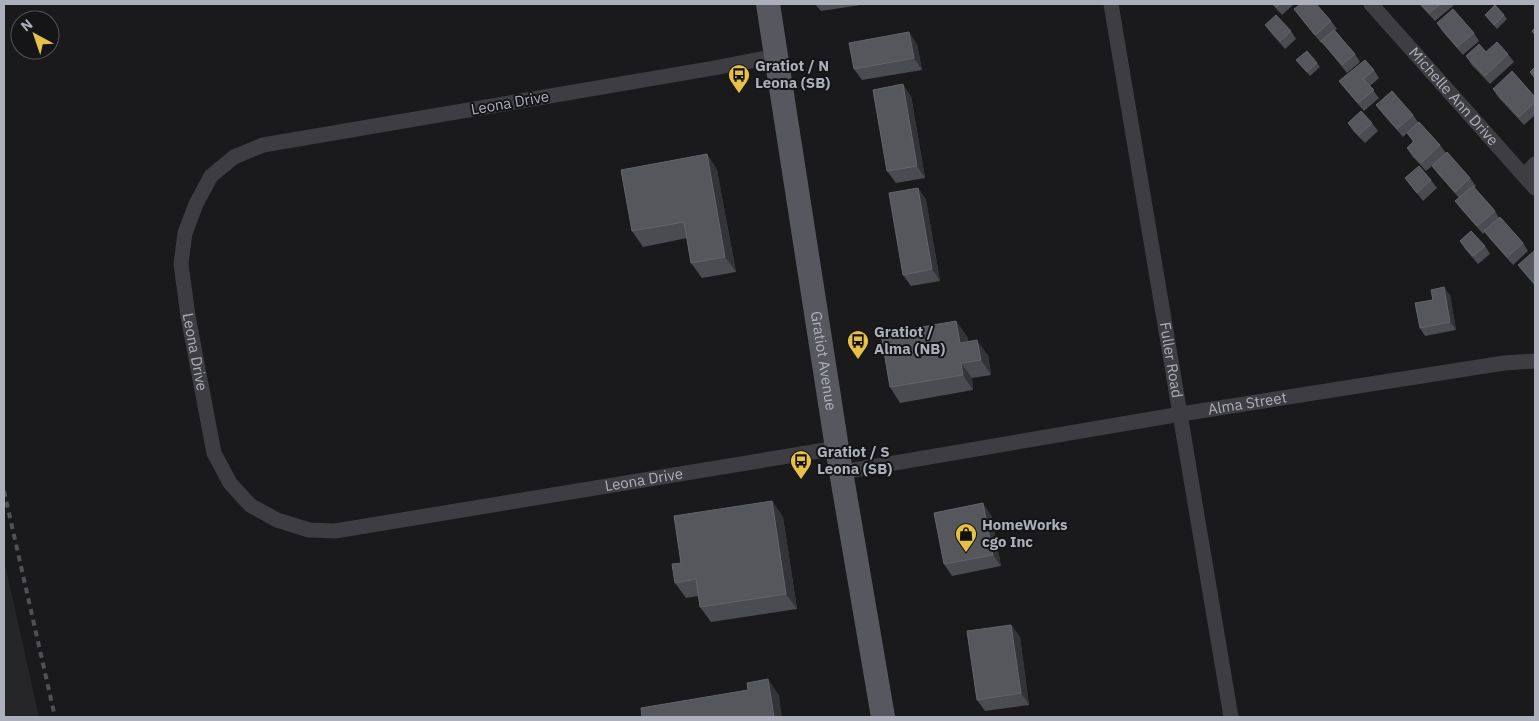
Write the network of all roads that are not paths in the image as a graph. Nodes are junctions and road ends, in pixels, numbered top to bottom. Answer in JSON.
{"nodes":[{"id":1,"x":768,"y":4,"type":"edge"},
{"id":2,"x":1111,"y":4,"type":"edge"},
{"id":3,"x":1371,"y":4,"type":"edge"},
{"id":4,"x":776,"y":56,"type":"junction"},
{"id":5,"x":1535,"y":164,"type":"edge"},
{"id":6,"x":1524,"y":175,"type":"junction"},
{"id":7,"x":1535,"y":188,"type":"edge"},
{"id":8,"x":1535,"y":361,"type":"edge"},
{"id":9,"x":1181,"y":414,"type":"junction"},
{"id":10,"x":837,"y":448,"type":"junction"},
{"id":11,"x":842,"y":472,"type":"junction"},
{"id":12,"x":883,"y":717,"type":"edge"},
{"id":13,"x":1231,"y":717,"type":"edge"}],
"edges":[{"from":1,"to":4,"type":"main road","name":"Gratiot Avenue"},
{"from":2,"to":9,"type":"street","name":"Fuller Road"},
{"from":3,"to":6,"type":"street","name":"Michelle Ann Drive"},
{"from":4,"to":10,"type":"main road","name":"Gratiot Avenue"},
{"from":4,"to":10,"type":"street","name":"Leona Drive"},
{"from":5,"to":6,"type":"street"},
{"from":6,"to":7,"type":"street","name":"Michelle Ann Drive"},
{"from":8,"to":9,"type":"street","name":"Alma Street"},
{"from":9,"to":11,"type":"street","name":"Alma Street"},
{"from":9,"to":13,"type":"street","name":"Fuller Road"},
{"from":10,"to":11,"type":"main road","name":"Gratiot Avenue"},
{"from":11,"to":12,"type":"main road","name":"Gratiot Avenue"}]}
